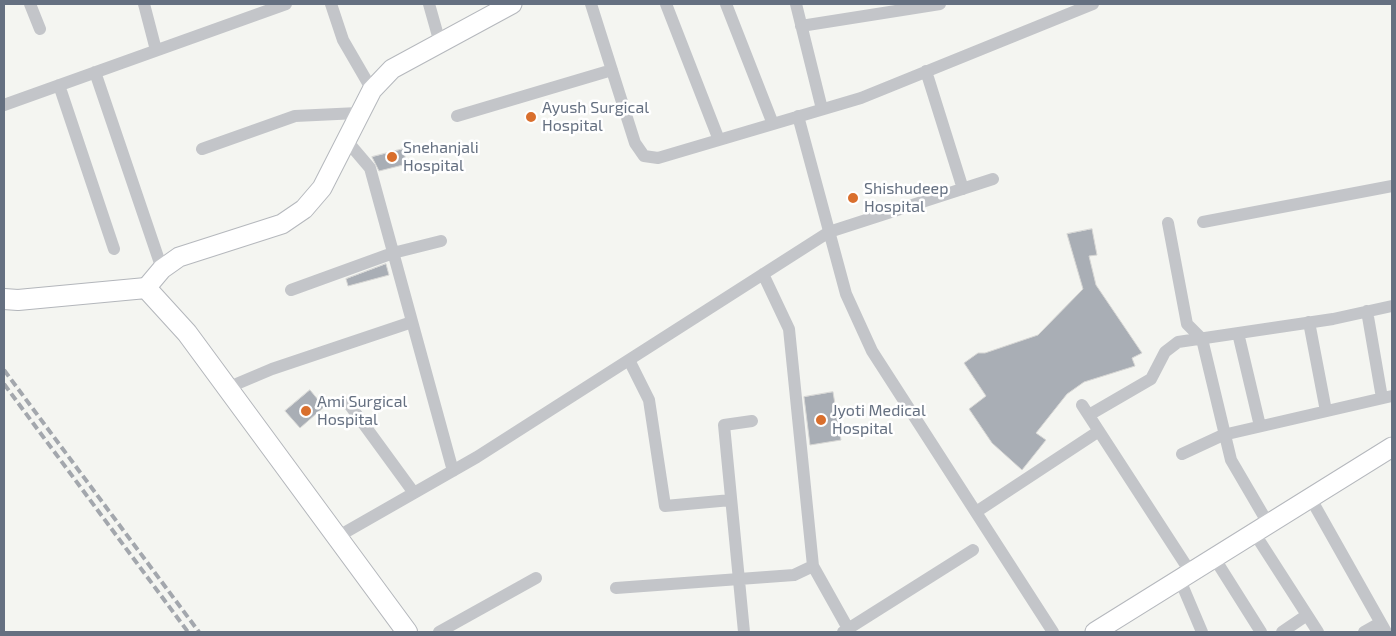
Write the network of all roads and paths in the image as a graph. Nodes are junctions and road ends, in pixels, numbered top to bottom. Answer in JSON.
{"nodes":[{"id":1,"x":30,"y":4,"type":"edge"},
{"id":2,"x":144,"y":4,"type":"edge"},
{"id":3,"x":286,"y":4,"type":"edge"},
{"id":4,"x":331,"y":4,"type":"edge"},
{"id":5,"x":429,"y":4,"type":"edge"},
{"id":6,"x":512,"y":4,"type":"edge"},
{"id":7,"x":591,"y":4,"type":"edge"},
{"id":8,"x":666,"y":4,"type":"edge"},
{"id":9,"x":726,"y":4,"type":"edge"},
{"id":10,"x":796,"y":4,"type":"edge"},
{"id":11,"x":940,"y":4,"type":"edge"},
{"id":12,"x":1092,"y":4,"type":"edge"},
{"id":13,"x":801,"y":26,"type":"junction"},
{"id":14,"x":40,"y":29,"type":"dead end"},
{"id":15,"x":440,"y":43,"type":"junction"},
{"id":16,"x":156,"y":50,"type":"junction"},
{"id":17,"x":612,"y":70,"type":"junction"},
{"id":18,"x":926,"y":71,"type":"junction"},
{"id":19,"x":95,"y":72,"type":"junction"},
{"id":20,"x":59,"y":85,"type":"junction"},
{"id":21,"x":372,"y":90,"type":"junction"},
{"id":22,"x":4,"y":105,"type":"edge"},
{"id":23,"x":822,"y":109,"type":"junction"},
{"id":24,"x":358,"y":113,"type":"junction"},
{"id":25,"x":457,"y":116,"type":"dead end"},
{"id":26,"x":798,"y":116,"type":"junction"},
{"id":27,"x":773,"y":124,"type":"junction"},
{"id":28,"x":719,"y":140,"type":"junction"},
{"id":29,"x":347,"y":141,"type":"junction"},
{"id":30,"x":202,"y":149,"type":"dead end"},
{"id":31,"x":993,"y":179,"type":"dead end"},
{"id":32,"x":1392,"y":186,"type":"edge"},
{"id":33,"x":963,"y":189,"type":"junction"},
{"id":34,"x":1204,"y":222,"type":"dead end"},
{"id":35,"x":1168,"y":223,"type":"dead end"},
{"id":36,"x":829,"y":232,"type":"junction"},
{"id":37,"x":441,"y":242,"type":"dead end"},
{"id":38,"x":114,"y":249,"type":"dead end"},
{"id":39,"x":394,"y":253,"type":"junction"},
{"id":40,"x":162,"y":268,"type":"junction"},
{"id":41,"x":764,"y":274,"type":"junction"},
{"id":42,"x":146,"y":288,"type":"junction"},
{"id":43,"x":291,"y":290,"type":"dead end"},
{"id":44,"x":4,"y":299,"type":"edge"},
{"id":45,"x":1392,"y":306,"type":"edge"},
{"id":46,"x":1367,"y":311,"type":"junction"},
{"id":47,"x":412,"y":322,"type":"junction"},
{"id":48,"x":1309,"y":322,"type":"junction"},
{"id":49,"x":1238,"y":333,"type":"junction"},
{"id":50,"x":1202,"y":339,"type":"junction"},
{"id":51,"x":630,"y":360,"type":"junction"},
{"id":52,"x":227,"y":388,"type":"junction"},
{"id":53,"x":1387,"y":397,"type":"edge"},
{"id":54,"x":349,"y":404,"type":"dead end"},
{"id":55,"x":1326,"y":411,"type":"junction"},
{"id":56,"x":752,"y":421,"type":"dead end"},
{"id":57,"x":1260,"y":426,"type":"junction"},
{"id":58,"x":1099,"y":431,"type":"junction"},
{"id":59,"x":1223,"y":434,"type":"junction"},
{"id":60,"x":1392,"y":447,"type":"edge"},
{"id":61,"x":1182,"y":454,"type":"dead end"},
{"id":62,"x":453,"y":471,"type":"junction"},
{"id":63,"x":414,"y":493,"type":"junction"},
{"id":64,"x":1311,"y":499,"type":"junction"},
{"id":65,"x":732,"y":500,"type":"junction"},
{"id":66,"x":976,"y":512,"type":"junction"},
{"id":67,"x":1262,"y":530,"type":"junction"},
{"id":68,"x":337,"y":537,"type":"junction"},
{"id":69,"x":973,"y":550,"type":"dead end"},
{"id":70,"x":1215,"y":559,"type":"junction"},
{"id":71,"x":813,"y":566,"type":"junction"},
{"id":72,"x":1185,"y":577,"type":"junction"},
{"id":73,"x":536,"y":578,"type":"dead end"},
{"id":74,"x":739,"y":579,"type":"junction"},
{"id":75,"x":616,"y":588,"type":"dead end"},
{"id":76,"x":1307,"y":615,"type":"junction"},
{"id":77,"x":1383,"y":627,"type":"edge"},
{"id":78,"x":847,"y":631,"type":"edge"},
{"id":79,"x":407,"y":632,"type":"edge"},
{"id":80,"x":438,"y":632,"type":"edge"},
{"id":81,"x":744,"y":632,"type":"edge"},
{"id":82,"x":1052,"y":632,"type":"edge"},
{"id":83,"x":1095,"y":632,"type":"edge"},
{"id":84,"x":1202,"y":632,"type":"edge"},
{"id":85,"x":1261,"y":632,"type":"edge"},
{"id":86,"x":1282,"y":632,"type":"edge"},
{"id":87,"x":1318,"y":632,"type":"edge"},
{"id":88,"x":1364,"y":632,"type":"edge"}],
"edges":[{"from":1,"to":14,"type":"street"},
{"from":2,"to":16,"type":"street"},
{"from":3,"to":16,"type":"street"},
{"from":4,"to":21,"type":"street"},
{"from":5,"to":15,"type":"street"},
{"from":6,"to":15,"type":"street"},
{"from":7,"to":17,"type":"street"},
{"from":8,"to":28,"type":"street"},
{"from":9,"to":27,"type":"street"},
{"from":10,"to":13,"type":"street"},
{"from":11,"to":13,"type":"street"},
{"from":12,"to":18,"type":"street"},
{"from":13,"to":23,"type":"street"},
{"from":15,"to":21,"type":"street"},
{"from":16,"to":19,"type":"street"},
{"from":17,"to":25,"type":"street"},
{"from":17,"to":28,"type":"street"},
{"from":18,"to":23,"type":"street"},
{"from":18,"to":33,"type":"street"},
{"from":19,"to":20,"type":"street"},
{"from":19,"to":40,"type":"street"},
{"from":20,"to":22,"type":"street"},
{"from":20,"to":38,"type":"street"},
{"from":21,"to":24,"type":"street"},
{"from":23,"to":26,"type":"street"},
{"from":24,"to":29,"type":"street"},
{"from":24,"to":30,"type":"street"},
{"from":26,"to":27,"type":"street"},
{"from":26,"to":36,"type":"street"},
{"from":27,"to":28,"type":"street"},
{"from":29,"to":39,"type":"street"},
{"from":29,"to":40,"type":"street"},
{"from":31,"to":33,"type":"street"},
{"from":32,"to":34,"type":"street"},
{"from":33,"to":36,"type":"street"},
{"from":35,"to":50,"type":"street"},
{"from":36,"to":41,"type":"street"},
{"from":36,"to":66,"type":"street"},
{"from":37,"to":39,"type":"street"},
{"from":39,"to":43,"type":"street"},
{"from":39,"to":47,"type":"street"},
{"from":40,"to":42,"type":"street"},
{"from":41,"to":51,"type":"street"},
{"from":41,"to":71,"type":"street"},
{"from":42,"to":44,"type":"main road"},
{"from":42,"to":52,"type":"main road"},
{"from":45,"to":46,"type":"street"},
{"from":46,"to":48,"type":"street"},
{"from":46,"to":53,"type":"street"},
{"from":47,"to":52,"type":"street"},
{"from":47,"to":62,"type":"street"},
{"from":48,"to":49,"type":"street"},
{"from":48,"to":55,"type":"street"},
{"from":49,"to":50,"type":"street"},
{"from":49,"to":57,"type":"street"},
{"from":50,"to":58,"type":"street"},
{"from":50,"to":59,"type":"street"},
{"from":51,"to":62,"type":"street"},
{"from":51,"to":65,"type":"street"},
{"from":52,"to":68,"type":"main road"},
{"from":53,"to":55,"type":"street"},
{"from":54,"to":63,"type":"street"},
{"from":55,"to":57,"type":"street"},
{"from":56,"to":65,"type":"street"},
{"from":57,"to":59,"type":"street"},
{"from":58,"to":66,"type":"street"},
{"from":58,"to":72,"type":"street"},
{"from":59,"to":61,"type":"street"},
{"from":59,"to":67,"type":"street"},
{"from":60,"to":64,"type":"street"},
{"from":62,"to":63,"type":"street"},
{"from":63,"to":68,"type":"street"},
{"from":64,"to":67,"type":"street"},
{"from":64,"to":77,"type":"street"},
{"from":65,"to":74,"type":"street"},
{"from":66,"to":82,"type":"street"},
{"from":67,"to":70,"type":"street"},
{"from":67,"to":76,"type":"street"},
{"from":68,"to":79,"type":"main road"},
{"from":69,"to":78,"type":"street"},
{"from":70,"to":72,"type":"street"},
{"from":70,"to":85,"type":"street"},
{"from":71,"to":74,"type":"street"},
{"from":71,"to":78,"type":"street"},
{"from":72,"to":83,"type":"street"},
{"from":72,"to":84,"type":"street"},
{"from":73,"to":80,"type":"street"},
{"from":74,"to":75,"type":"street"},
{"from":74,"to":81,"type":"street"},
{"from":76,"to":86,"type":"street"},
{"from":76,"to":87,"type":"street"},
{"from":77,"to":88,"type":"street"}]}
